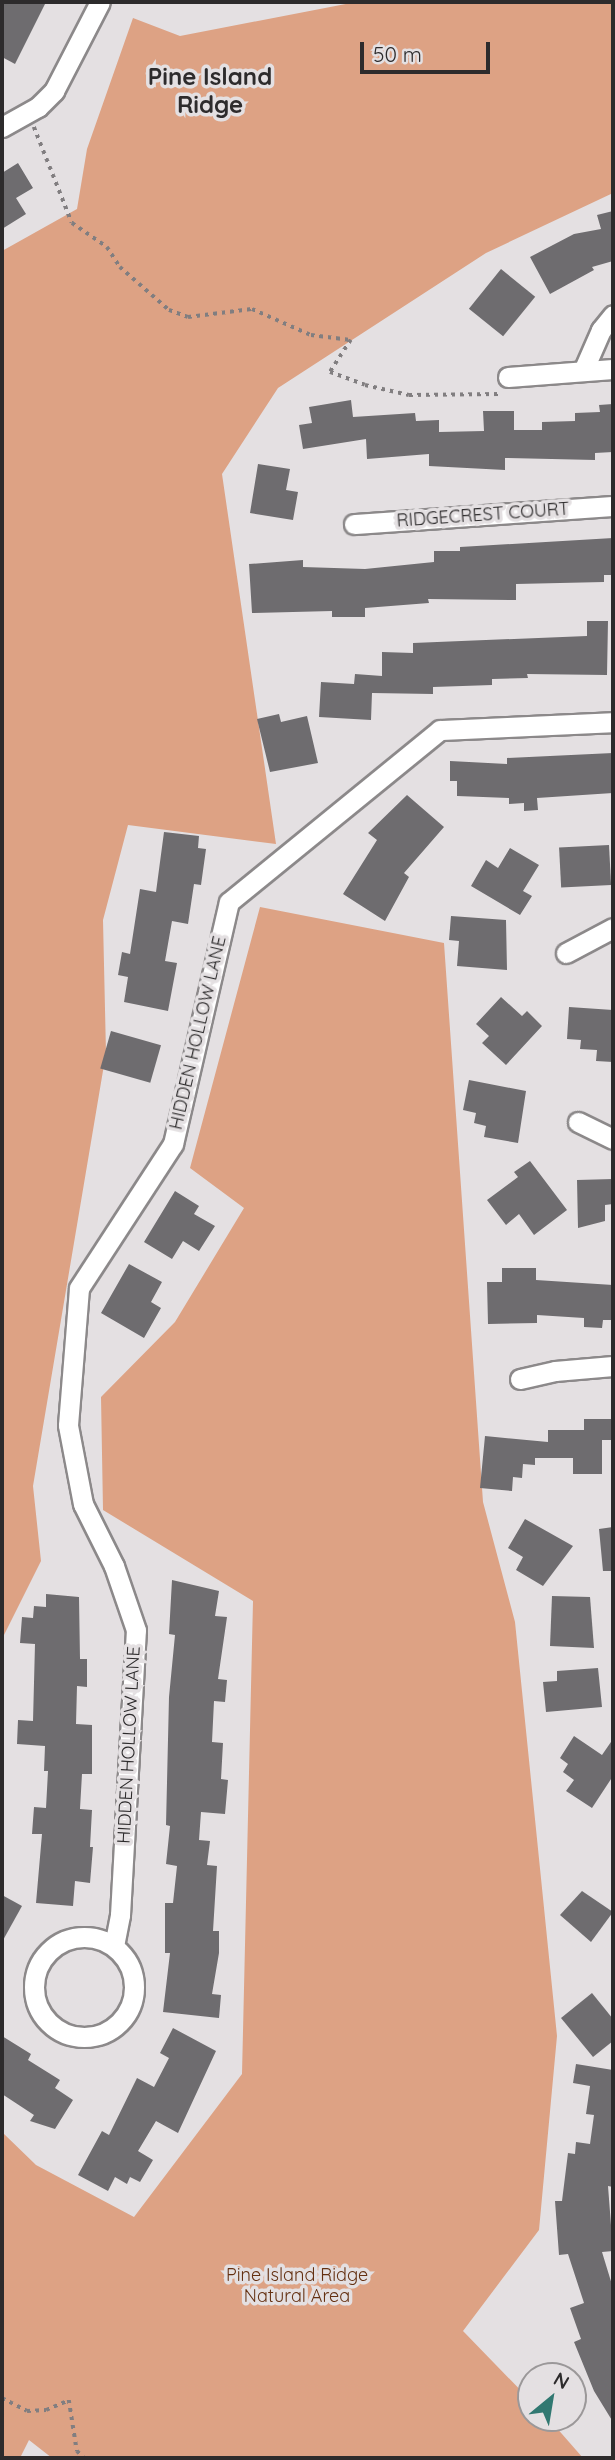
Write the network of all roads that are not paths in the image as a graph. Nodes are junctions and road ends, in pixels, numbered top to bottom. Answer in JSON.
{"nodes":[{"id":1,"x":100,"y":2,"type":"edge"},
{"id":2,"x":2,"y":127,"type":"edge"},
{"id":3,"x":613,"y":315,"type":"edge"},
{"id":4,"x":613,"y":369,"type":"edge"},
{"id":5,"x":583,"y":371,"type":"junction"},
{"id":6,"x":508,"y":385,"type":"road end"},
{"id":7,"x":613,"y":506,"type":"edge"},
{"id":8,"x":354,"y":524,"type":"dead end"},
{"id":9,"x":613,"y":722,"type":"edge"},
{"id":10,"x":613,"y":928,"type":"edge"},
{"id":11,"x":566,"y":953,"type":"dead end"},
{"id":12,"x":578,"y":1122,"type":"dead end"},
{"id":13,"x":613,"y":1139,"type":"edge"},
{"id":14,"x":613,"y":1366,"type":"edge"},
{"id":15,"x":520,"y":1379,"type":"dead end"},
{"id":16,"x":114,"y":1946,"type":"junction"}],
"edges":[{"from":1,"to":2,"type":"street"},
{"from":3,"to":5,"type":"street"},
{"from":4,"to":5,"type":"street"},
{"from":5,"to":6,"type":"street"},
{"from":7,"to":8,"type":"street","name":"RIDGECREST COURT"},
{"from":9,"to":16,"type":"street","name":"HIDDEN HOLLOW LANE"},
{"from":10,"to":11,"type":"street"},
{"from":12,"to":13,"type":"street"},
{"from":14,"to":15,"type":"street"},
{"from":16,"to":16,"type":"street"}]}
